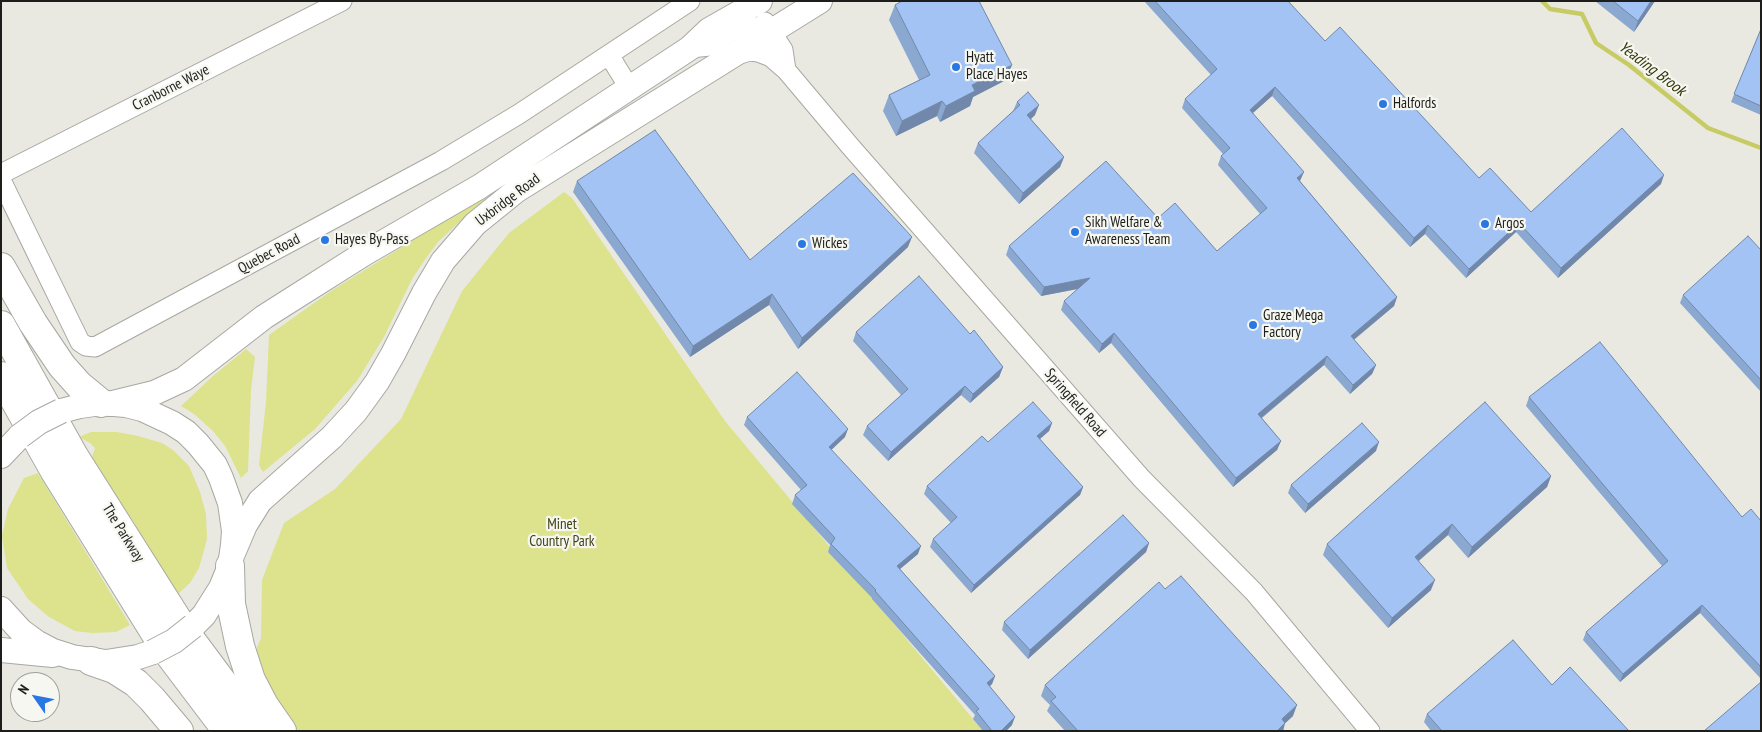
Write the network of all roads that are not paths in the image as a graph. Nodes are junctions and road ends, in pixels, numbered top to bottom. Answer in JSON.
{"nodes":[{"id":1,"x":342,"y":1,"type":"edge"},
{"id":2,"x":690,"y":1,"type":"edge"},
{"id":3,"x":820,"y":1,"type":"edge"},
{"id":4,"x":753,"y":3,"type":"edge"},
{"id":5,"x":772,"y":31,"type":"junction"},
{"id":6,"x":690,"y":48,"type":"junction"},
{"id":7,"x":609,"y":55,"type":"junction"},
{"id":8,"x":728,"y":58,"type":"junction"},
{"id":9,"x":786,"y":70,"type":"junction"},
{"id":10,"x":630,"y":88,"type":"junction"},
{"id":11,"x":1,"y":174,"type":"edge"},
{"id":12,"x":1,"y":180,"type":"edge"},
{"id":13,"x":1,"y":267,"type":"edge"},
{"id":14,"x":1,"y":325,"type":"edge"},
{"id":15,"x":1,"y":376,"type":"edge"},
{"id":16,"x":105,"y":403,"type":"junction"},
{"id":17,"x":1,"y":456,"type":"edge"},
{"id":18,"x":230,"y":562,"type":"junction"},
{"id":19,"x":1,"y":609,"type":"edge"},
{"id":20,"x":1,"y":650,"type":"edge"},
{"id":21,"x":81,"y":659,"type":"junction"},
{"id":22,"x":179,"y":731,"type":"edge"},
{"id":23,"x":227,"y":731,"type":"edge"},
{"id":24,"x":259,"y":731,"type":"edge"},
{"id":25,"x":282,"y":731,"type":"edge"},
{"id":26,"x":1370,"y":731,"type":"edge"}],
"edges":[{"from":1,"to":11,"type":"street","name":"Cranborne Waye"},
{"from":2,"to":7,"type":"street","name":"Quebec Road"},
{"from":3,"to":5,"type":"main road","name":"Uxbridge Road"},
{"from":4,"to":5,"type":"street","name":"Springfield Road"},
{"from":4,"to":6,"type":"main road","name":"Uxbridge Road"},
{"from":5,"to":6,"type":"street"},
{"from":5,"to":8,"type":"main road","name":"Uxbridge Road"},
{"from":5,"to":9,"type":"street","name":"Springfield Road"},
{"from":6,"to":10,"type":"main road","name":"Uxbridge Road"},
{"from":7,"to":10,"type":"street"},
{"from":7,"to":12,"type":"street","name":"Quebec Road"},
{"from":8,"to":9,"type":"street","name":"Springfield Road"},
{"from":8,"to":18,"type":"main road","name":"Uxbridge Road"},
{"from":9,"to":26,"type":"street","name":"Springfield Road"},
{"from":10,"to":16,"type":"main road","name":"Uxbridge Road"},
{"from":13,"to":16,"type":"highway"},
{"from":14,"to":24,"type":"highway","name":"The Parkway"},
{"from":15,"to":23,"type":"highway","name":"The Parkway"},
{"from":16,"to":17,"type":"main road","bridge":true},
{"from":16,"to":18,"type":"main road"},
{"from":18,"to":21,"type":"main road","name":"Uxbridge Road","bridge":true},
{"from":18,"to":25,"type":"highway"},
{"from":19,"to":21,"type":"main road"},
{"from":20,"to":21,"type":"main road"},
{"from":21,"to":22,"type":"highway"}]}
